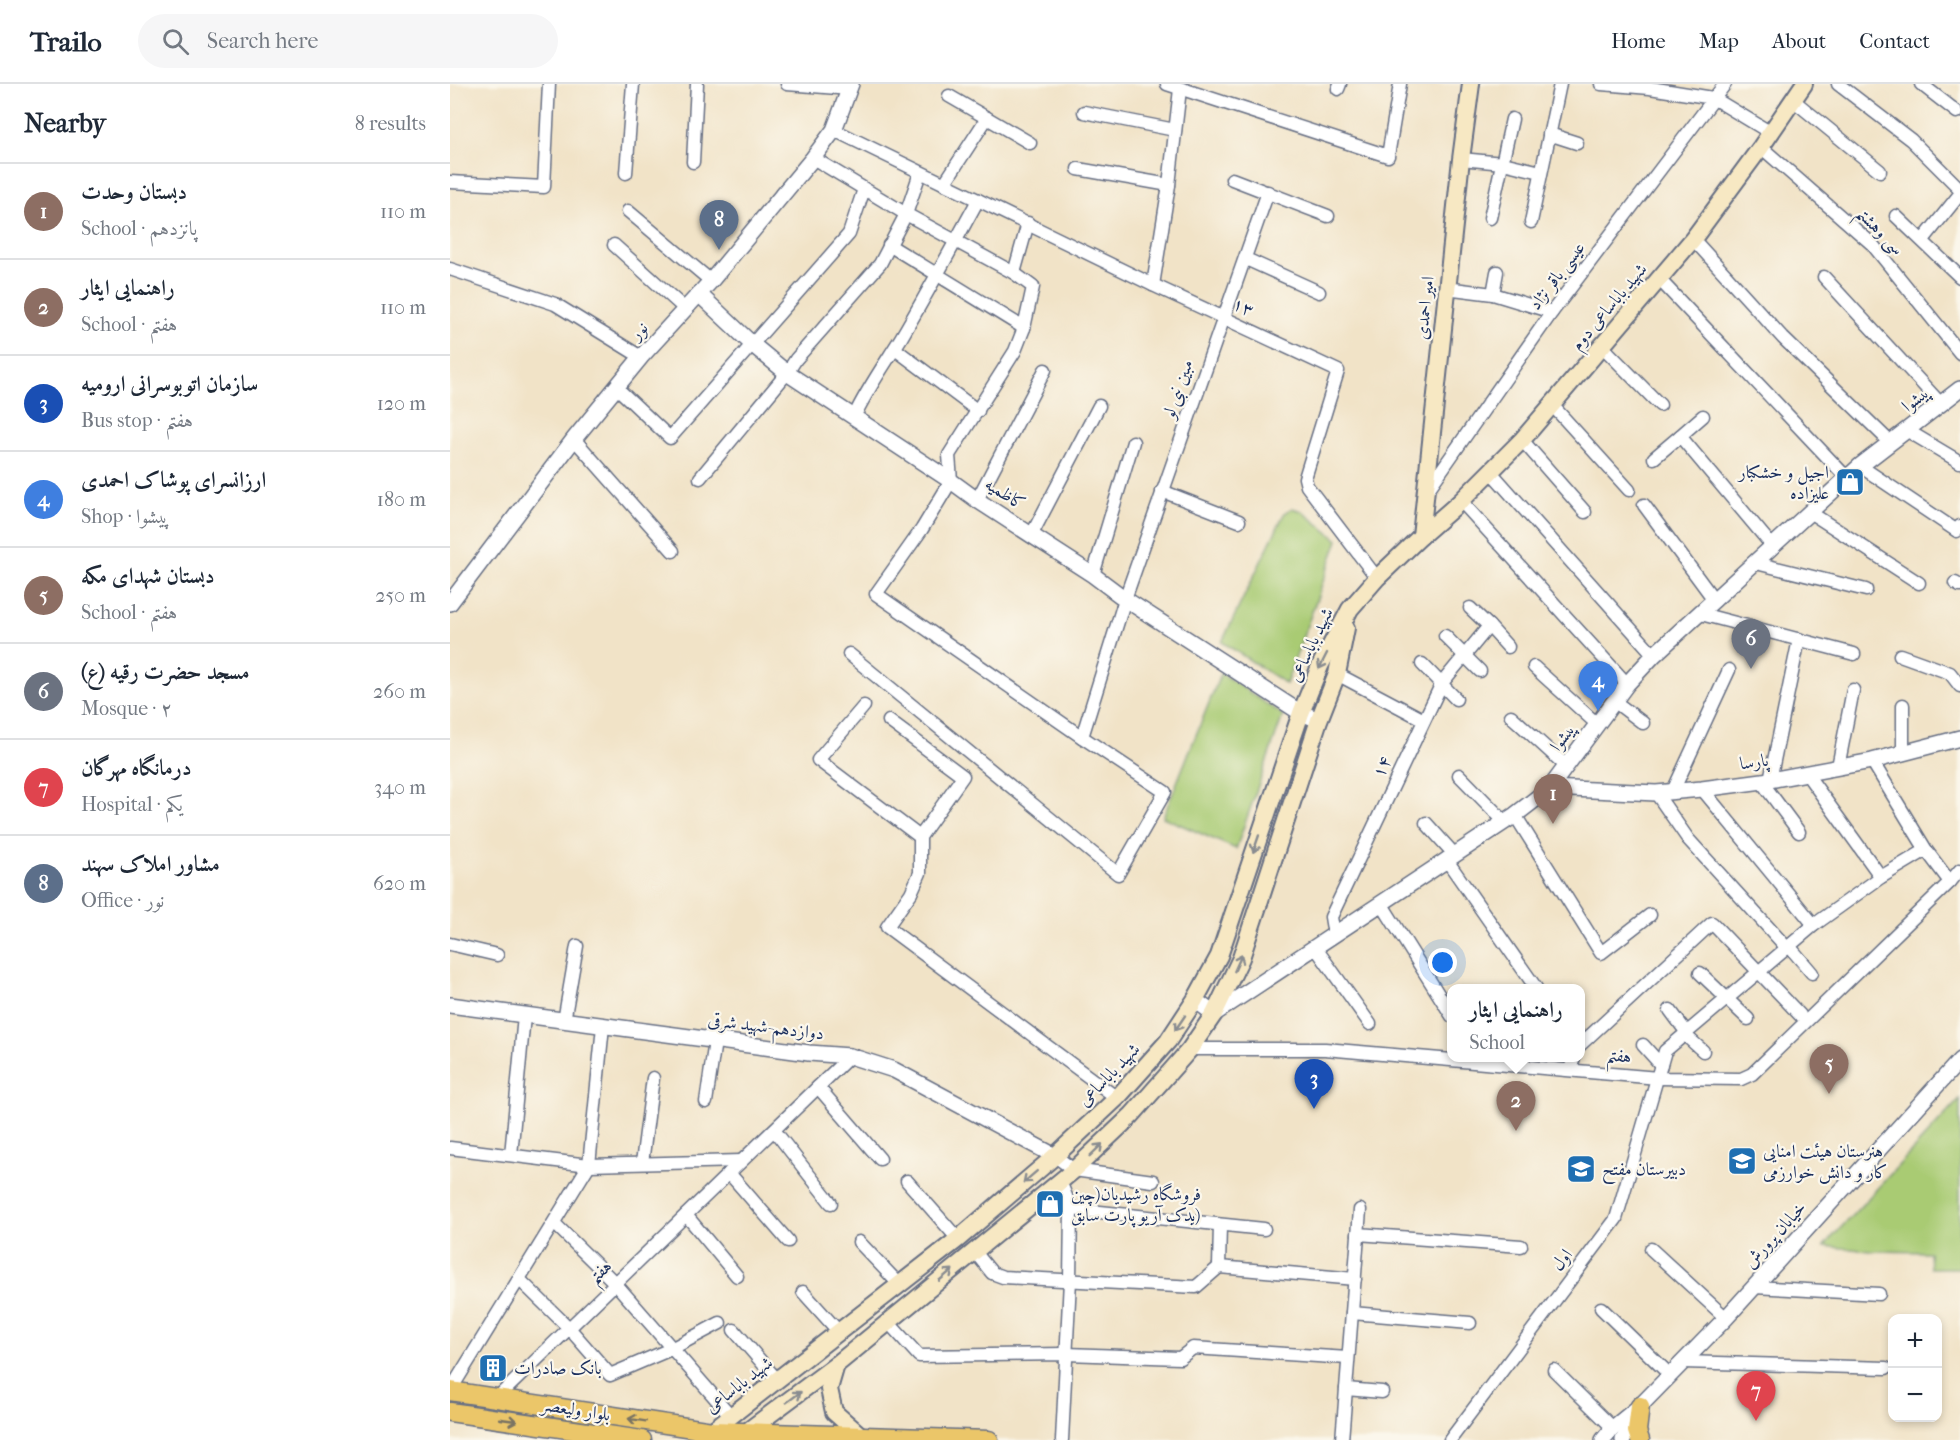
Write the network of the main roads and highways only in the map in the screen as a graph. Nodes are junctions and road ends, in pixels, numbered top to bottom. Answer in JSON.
{"nodes":[{"id":1,"x":1471,"y":84,"type":"edge"},
{"id":2,"x":1804,"y":84,"type":"edge"},
{"id":3,"x":1421,"y":536,"type":"junction"},
{"id":4,"x":1350,"y":609,"type":"junction"},
{"id":5,"x":836,"y":1365,"type":"junction"},
{"id":6,"x":450,"y":1391,"type":"edge"},
{"id":7,"x":1640,"y":1406,"type":"road end"},
{"id":8,"x":450,"y":1412,"type":"edge"},
{"id":9,"x":860,"y":1435,"type":"junction"},
{"id":10,"x":706,"y":1436,"type":"edge"},
{"id":11,"x":741,"y":1436,"type":"edge"},
{"id":12,"x":622,"y":1438,"type":"edge"},
{"id":13,"x":642,"y":1440,"type":"edge"},
{"id":14,"x":989,"y":1440,"type":"edge"},
{"id":15,"x":1640,"y":1440,"type":"edge"}],
"edges":[{"from":1,"to":3,"type":"main road","name":"امیر احمدی"},
{"from":2,"to":3,"type":"main road","name":"شهید باباساعی دوم"},
{"from":3,"to":4,"type":"main road","name":"شهید باباساعی"},
{"from":5,"to":4,"type":"main road","name":"شهید باباساعی","one_way":true},
{"from":4,"to":10,"type":"main road","name":"شهید باباساعی","one_way":true},
{"from":5,"to":9,"type":"main road"},
{"from":11,"to":5,"type":"main road","name":"شهید باباساعی","one_way":true},
{"from":10,"to":6,"type":"main road","name":"بلوار ولیعصر","one_way":true},
{"from":7,"to":15,"type":"main road"},
{"from":8,"to":12,"type":"main road","name":"بلوار ولیعصر","one_way":true},
{"from":9,"to":11,"type":"main road","name":"بلوار ولیعصر"},
{"from":9,"to":14,"type":"main road","name":"بلوار ولیعصر"},
{"from":10,"to":11,"type":"main road","name":"بلوار ولیعصر"},
{"from":12,"to":13,"type":"main road","name":"بلوار ولیعصر"}]}
